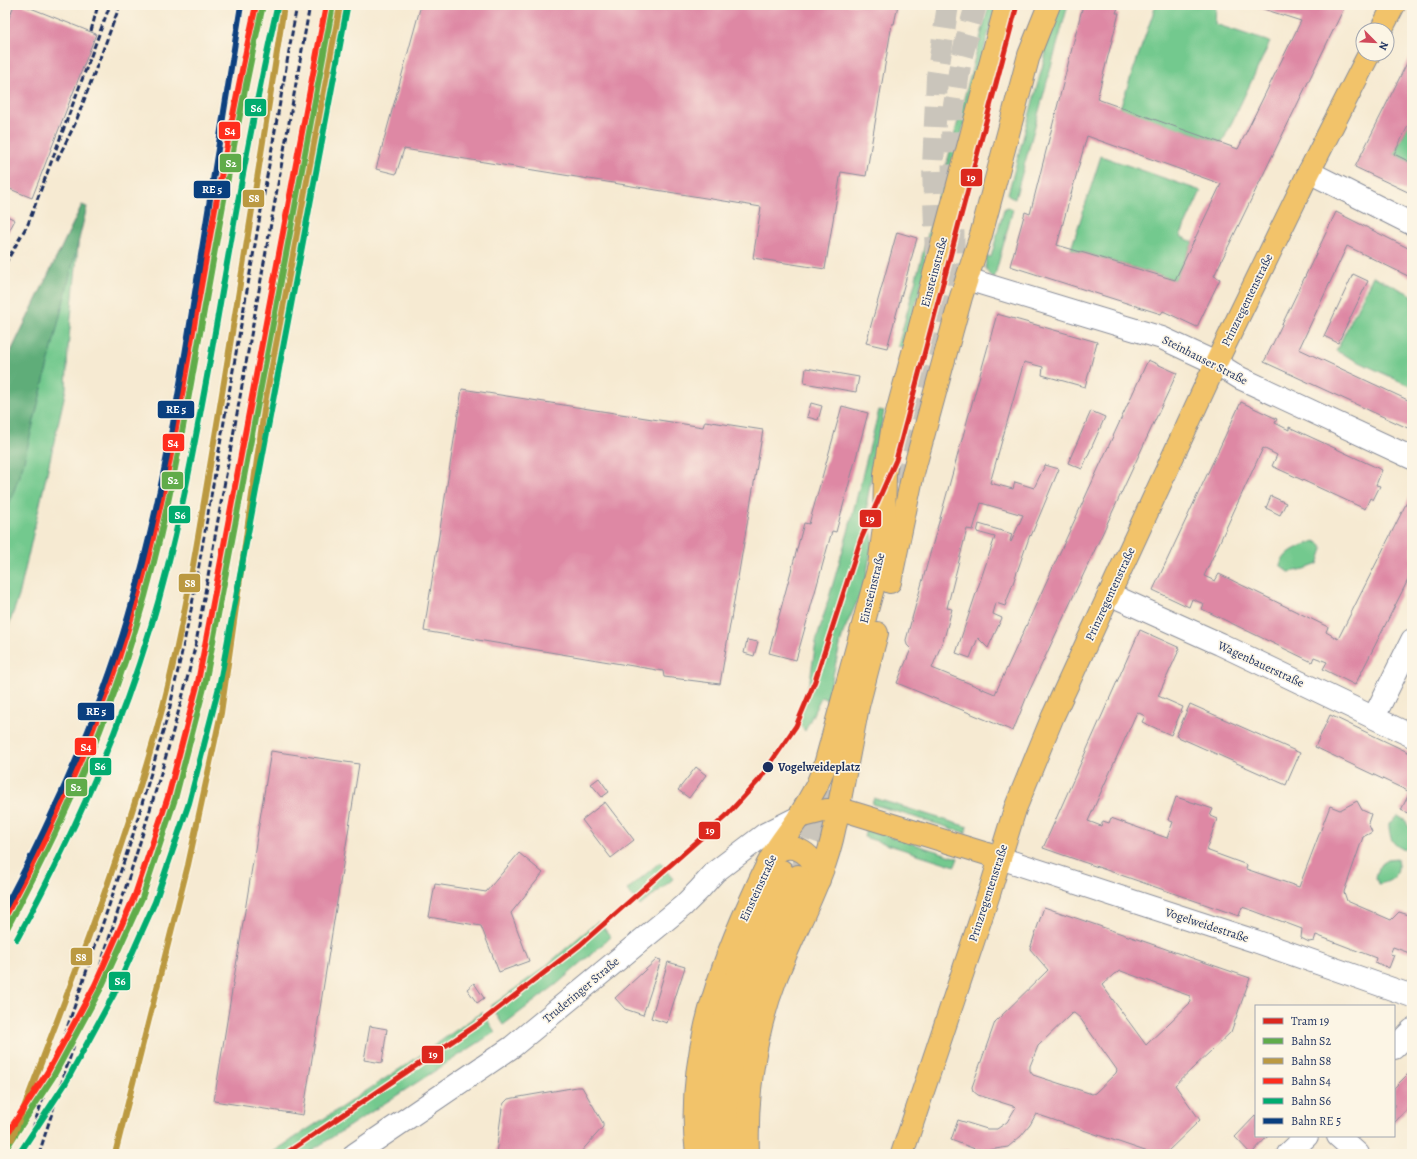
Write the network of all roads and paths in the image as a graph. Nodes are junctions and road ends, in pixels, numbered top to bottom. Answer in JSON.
{"nodes":[{"id":1,"x":1006,"y":5,"type":"edge"},
{"id":2,"x":1049,"y":5,"type":"edge"},
{"id":3,"x":1394,"y":5,"type":"edge"},
{"id":4,"x":1385,"y":22,"type":"edge"},
{"id":5,"x":1365,"y":62,"type":"edge"},
{"id":6,"x":1309,"y":172,"type":"junction"},
{"id":7,"x":1412,"y":224,"type":"edge"},
{"id":8,"x":967,"y":279,"type":"junction"},
{"id":9,"x":1216,"y":363,"type":"junction"},
{"id":10,"x":1412,"y":458,"type":"edge"},
{"id":11,"x":1109,"y":594,"type":"junction"},
{"id":12,"x":1412,"y":640,"type":"edge"},
{"id":13,"x":1374,"y":717,"type":"junction"},
{"id":14,"x":1412,"y":736,"type":"edge"},
{"id":15,"x":838,"y":810,"type":"junction"},
{"id":16,"x":799,"y":817,"type":"junction"},
{"id":17,"x":1000,"y":858,"type":"junction"},
{"id":18,"x":793,"y":871,"type":"junction"},
{"id":19,"x":1412,"y":996,"type":"edge"},
{"id":20,"x":1412,"y":1030,"type":"edge"},
{"id":21,"x":1395,"y":1047,"type":"edge"},
{"id":22,"x":1306,"y":1137,"type":"edge"},
{"id":23,"x":1339,"y":1137,"type":"edge"},
{"id":24,"x":355,"y":1154,"type":"edge"},
{"id":25,"x":697,"y":1154,"type":"edge"},
{"id":26,"x":713,"y":1154,"type":"edge"},
{"id":27,"x":731,"y":1154,"type":"edge"},
{"id":28,"x":748,"y":1154,"type":"edge"},
{"id":29,"x":902,"y":1154,"type":"edge"},
{"id":30,"x":1288,"y":1154,"type":"edge"},
{"id":31,"x":1358,"y":1154,"type":"edge"}],
"edges":[{"from":1,"to":16,"type":"main road","name":"Einsteinstraße"},
{"from":2,"to":8,"type":"main road","name":"Einsteinstraße"},
{"from":3,"to":4,"type":"main road"},
{"from":5,"to":6,"type":"main road","name":"Prinzregentenstraße"},
{"from":6,"to":7,"type":"street"},
{"from":6,"to":9,"type":"main road","name":"Prinzregentenstraße"},
{"from":8,"to":9,"type":"street","name":"Steinhauser Straße"},
{"from":8,"to":15,"type":"main road","name":"Einsteinstraße"},
{"from":9,"to":10,"type":"street","name":"Steinhauser Straße"},
{"from":9,"to":11,"type":"main road","name":"Prinzregentenstraße"},
{"from":11,"to":13,"type":"street","name":"Wagenbauerstraße"},
{"from":11,"to":17,"type":"main road","name":"Prinzregentenstraße"},
{"from":12,"to":13,"type":"street"},
{"from":13,"to":14,"type":"street","name":"Wagenbauerstraße"},
{"from":15,"to":16,"type":"main road"},
{"from":15,"to":17,"type":"main road"},
{"from":15,"to":18,"type":"main road","name":"Einsteinstraße"},
{"from":16,"to":18,"type":"main road","name":"Einsteinstraße"},
{"from":16,"to":24,"type":"street","name":"Truderinger Straße"},
{"from":17,"to":19,"type":"street","name":"Vogelweidestraße"},
{"from":17,"to":29,"type":"main road","name":"Prinzregentenstraße"},
{"from":18,"to":25,"type":"main road","name":"Einsteinstraße"},
{"from":18,"to":26,"type":"main road"},
{"from":18,"to":27,"type":"main road"},
{"from":18,"to":28,"type":"main road","name":"Einsteinstraße"},
{"from":20,"to":21,"type":"street"},
{"from":22,"to":30,"type":"street"},
{"from":23,"to":31,"type":"street"}]}
